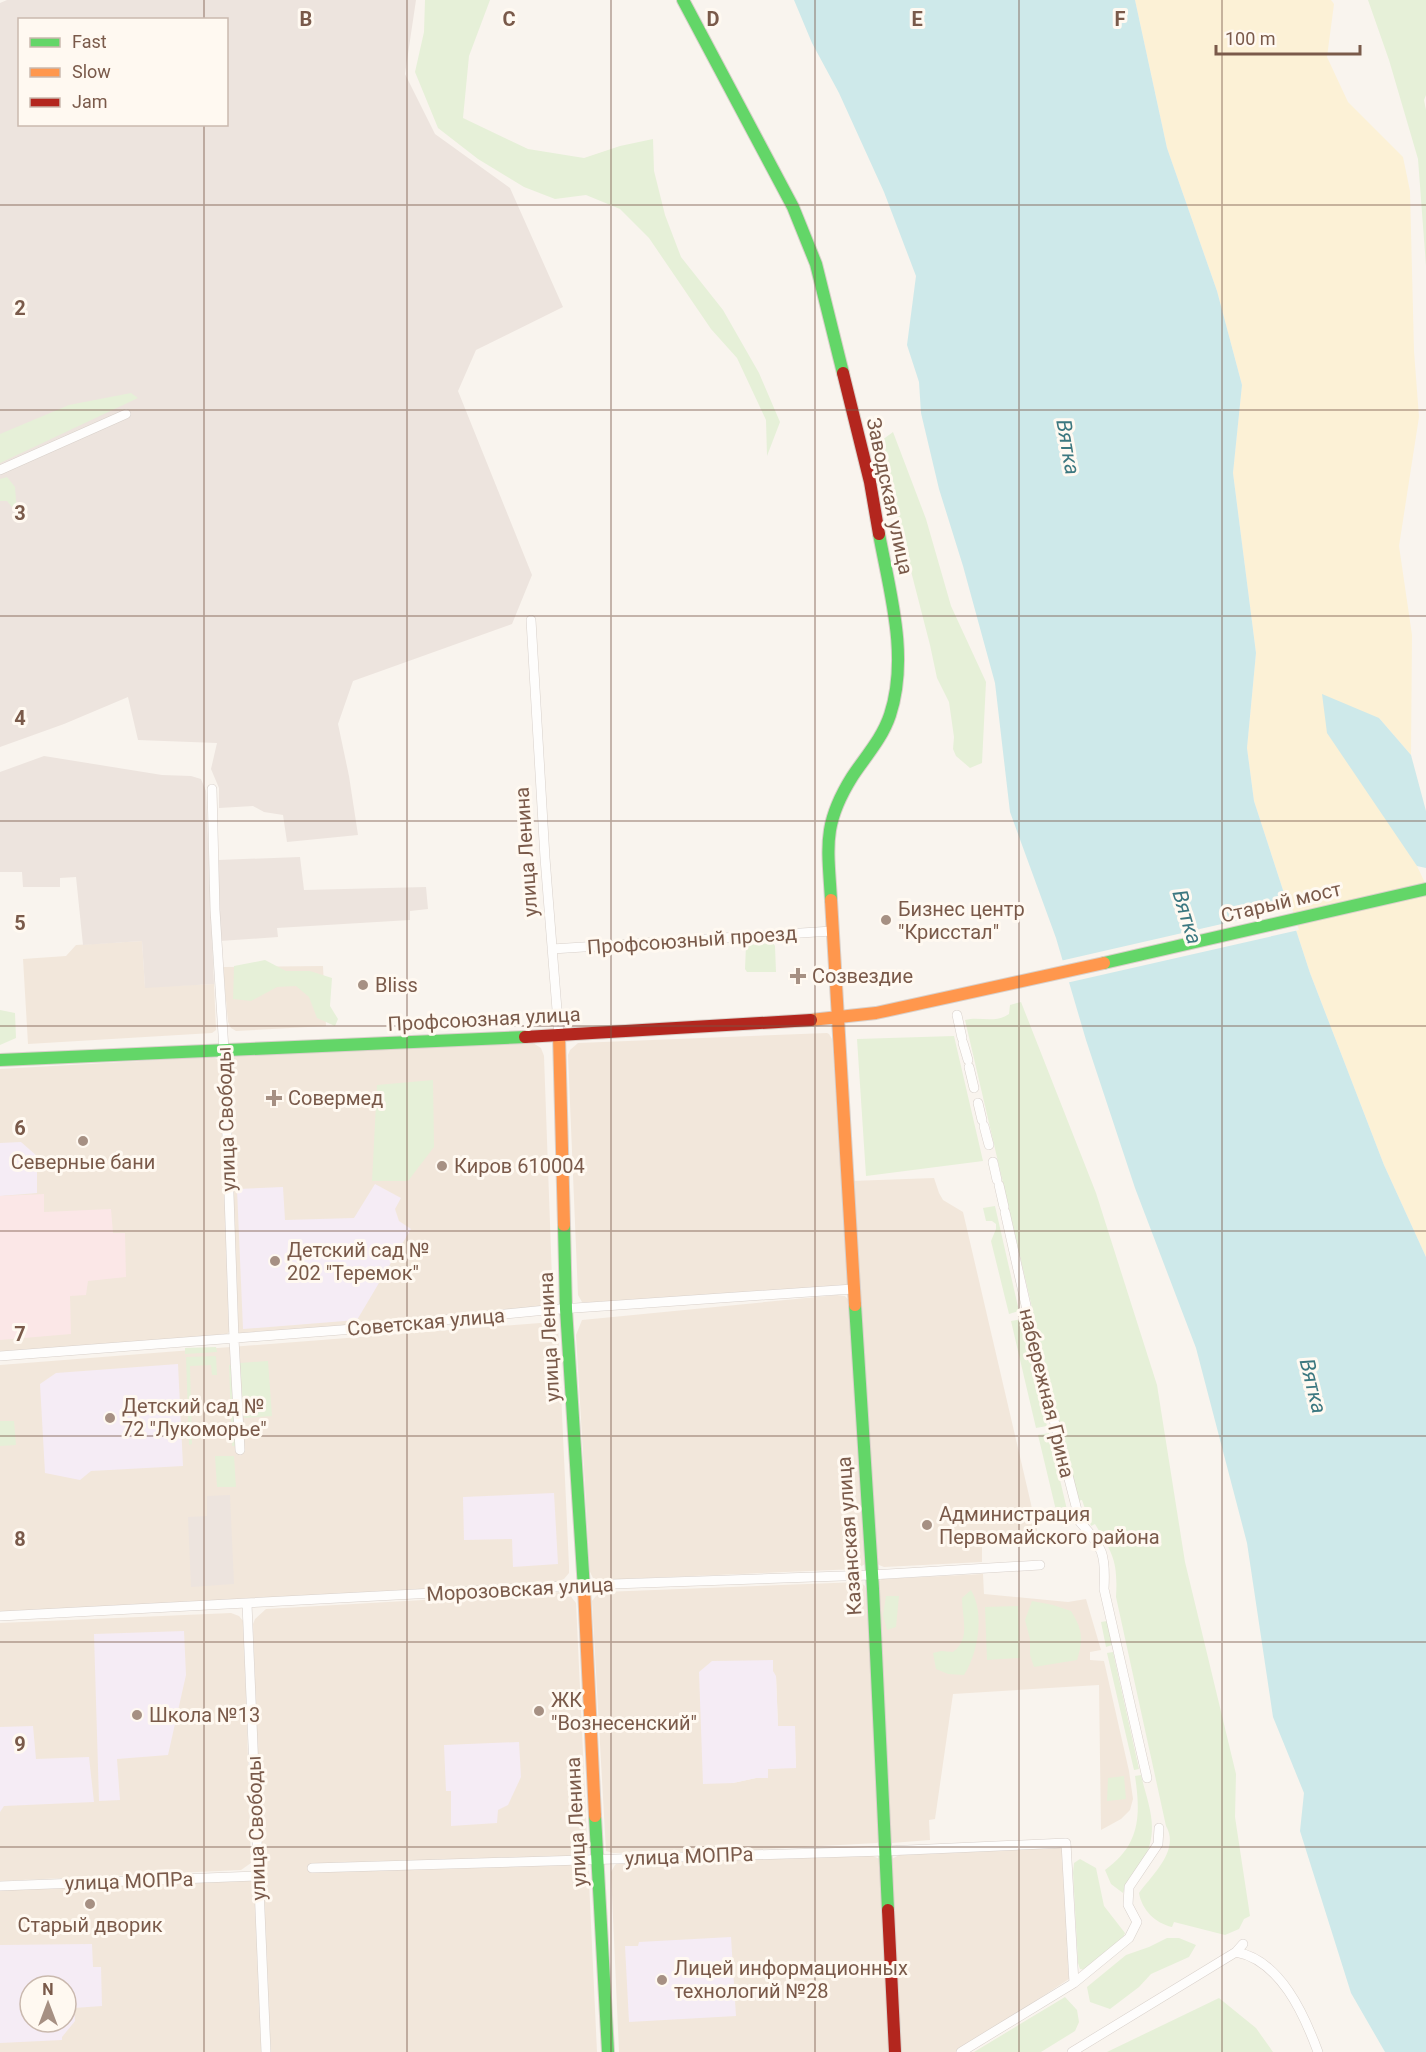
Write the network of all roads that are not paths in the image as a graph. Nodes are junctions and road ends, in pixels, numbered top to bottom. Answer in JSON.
{"nodes":[{"id":1,"x":683,"y":0,"type":"edge"},
{"id":2,"x":126,"y":414,"type":"dead end"},
{"id":3,"x":0,"y":470,"type":"edge"},
{"id":4,"x":531,"y":620,"type":"dead end"},
{"id":5,"x":212,"y":789,"type":"dead end"},
{"id":6,"x":1426,"y":889,"type":"edge"},
{"id":7,"x":832,"y":931,"type":"junction"},
{"id":8,"x":552,"y":949,"type":"junction"},
{"id":9,"x":968,"y":994,"type":"joint"},
{"id":10,"x":957,"y":1015,"type":"dead end"},
{"id":11,"x":839,"y":1018,"type":"junction"},
{"id":12,"x":559,"y":1035,"type":"junction"},
{"id":13,"x":224,"y":1050,"type":"junction"},
{"id":14,"x":0,"y":1060,"type":"edge"},
{"id":15,"x":974,"y":1088,"type":"dead end"},
{"id":16,"x":978,"y":1103,"type":"dead end"},
{"id":17,"x":989,"y":1145,"type":"dead end"},
{"id":18,"x":993,"y":1162,"type":"dead end"},
{"id":19,"x":853,"y":1288,"type":"junction"},
{"id":20,"x":567,"y":1309,"type":"junction"},
{"id":21,"x":234,"y":1339,"type":"junction"},
{"id":22,"x":0,"y":1356,"type":"edge"},
{"id":23,"x":240,"y":1450,"type":"dead end"},
{"id":24,"x":1040,"y":1565,"type":"dead end"},
{"id":25,"x":871,"y":1575,"type":"junction"},
{"id":26,"x":584,"y":1586,"type":"junction"},
{"id":27,"x":247,"y":1604,"type":"junction"},
{"id":28,"x":0,"y":1616,"type":"edge"},
{"id":29,"x":1147,"y":1778,"type":"dead end"},
{"id":30,"x":1159,"y":1828,"type":"dead end"},
{"id":31,"x":885,"y":1851,"type":"junction"},
{"id":32,"x":597,"y":1859,"type":"junction"},
{"id":33,"x":312,"y":1868,"type":"dead end"},
{"id":34,"x":258,"y":1875,"type":"junction"},
{"id":35,"x":0,"y":1886,"type":"edge"},
{"id":36,"x":1243,"y":1944,"type":"dead end"},
{"id":37,"x":1236,"y":1952,"type":"junction"},
{"id":38,"x":1074,"y":1983,"type":"junction"},
{"id":39,"x":266,"y":2052,"type":"edge"},
{"id":40,"x":608,"y":2052,"type":"edge"},
{"id":41,"x":896,"y":2052,"type":"edge"},
{"id":42,"x":962,"y":2052,"type":"edge"},
{"id":43,"x":1072,"y":2052,"type":"edge"},
{"id":44,"x":1318,"y":2052,"type":"edge"}],
"edges":[{"from":1,"to":7,"type":"main road","name":"Заводская улица"},
{"from":2,"to":3,"type":"street"},
{"from":4,"to":8,"type":"street","name":"улица Ленина"},
{"from":5,"to":13,"type":"street","name":"улица Свободы"},
{"from":6,"to":9,"type":"main road","name":"Старый мост"},
{"from":7,"to":8,"type":"street","name":"Профсоюзный проезд"},
{"from":7,"to":11,"type":"main road","name":"Заводская улица"},
{"from":8,"to":12,"type":"street","name":"улица Ленина"},
{"from":9,"to":11,"type":"main road","name":"Профсоюзная улица"},
{"from":10,"to":15,"type":"street"},
{"from":11,"to":12,"type":"main road","name":"Профсоюзная улица"},
{"from":11,"to":19,"type":"main road","name":"Казанская улица"},
{"from":12,"to":13,"type":"main road","name":"Профсоюзная улица"},
{"from":12,"to":20,"type":"main road","name":"улица Ленина"},
{"from":13,"to":14,"type":"main road","name":"Профсоюзная улица"},
{"from":13,"to":21,"type":"street","name":"улица Свободы"},
{"from":16,"to":17,"type":"street"},
{"from":18,"to":29,"type":"street","name":"набережная Грина"},
{"from":19,"to":20,"type":"street","name":"Советская улица"},
{"from":19,"to":25,"type":"main road","name":"Казанская улица"},
{"from":20,"to":21,"type":"street","name":"Советская улица"},
{"from":20,"to":26,"type":"main road","name":"улица Ленина"},
{"from":21,"to":22,"type":"street","name":"Советская улица"},
{"from":21,"to":23,"type":"street","name":"улица Свободы"},
{"from":24,"to":25,"type":"street","name":"Морозовская улица"},
{"from":25,"to":26,"type":"street","name":"Морозовская улица"},
{"from":25,"to":31,"type":"main road","name":"Казанская улица"},
{"from":26,"to":27,"type":"street","name":"Морозовская улица"},
{"from":26,"to":32,"type":"main road","name":"улица Ленина"},
{"from":27,"to":28,"type":"street","name":"Морозовская улица"},
{"from":27,"to":34,"type":"street","name":"улица Свободы"},
{"from":30,"to":38,"type":"street"},
{"from":31,"to":32,"type":"street","name":"улица МОПРа"},
{"from":31,"to":38,"type":"street","name":"улица МОПРа"},
{"from":31,"to":41,"type":"main road","name":"Казанская улица"},
{"from":32,"to":33,"type":"street","name":"улица МОПРа"},
{"from":32,"to":40,"type":"main road","name":"улица Ленина"},
{"from":34,"to":35,"type":"street","name":"улица МОПРа"},
{"from":34,"to":39,"type":"street","name":"улица Свободы"},
{"from":36,"to":37,"type":"street"},
{"from":37,"to":43,"type":"street"},
{"from":37,"to":44,"type":"street"},
{"from":38,"to":42,"type":"street"}]}
